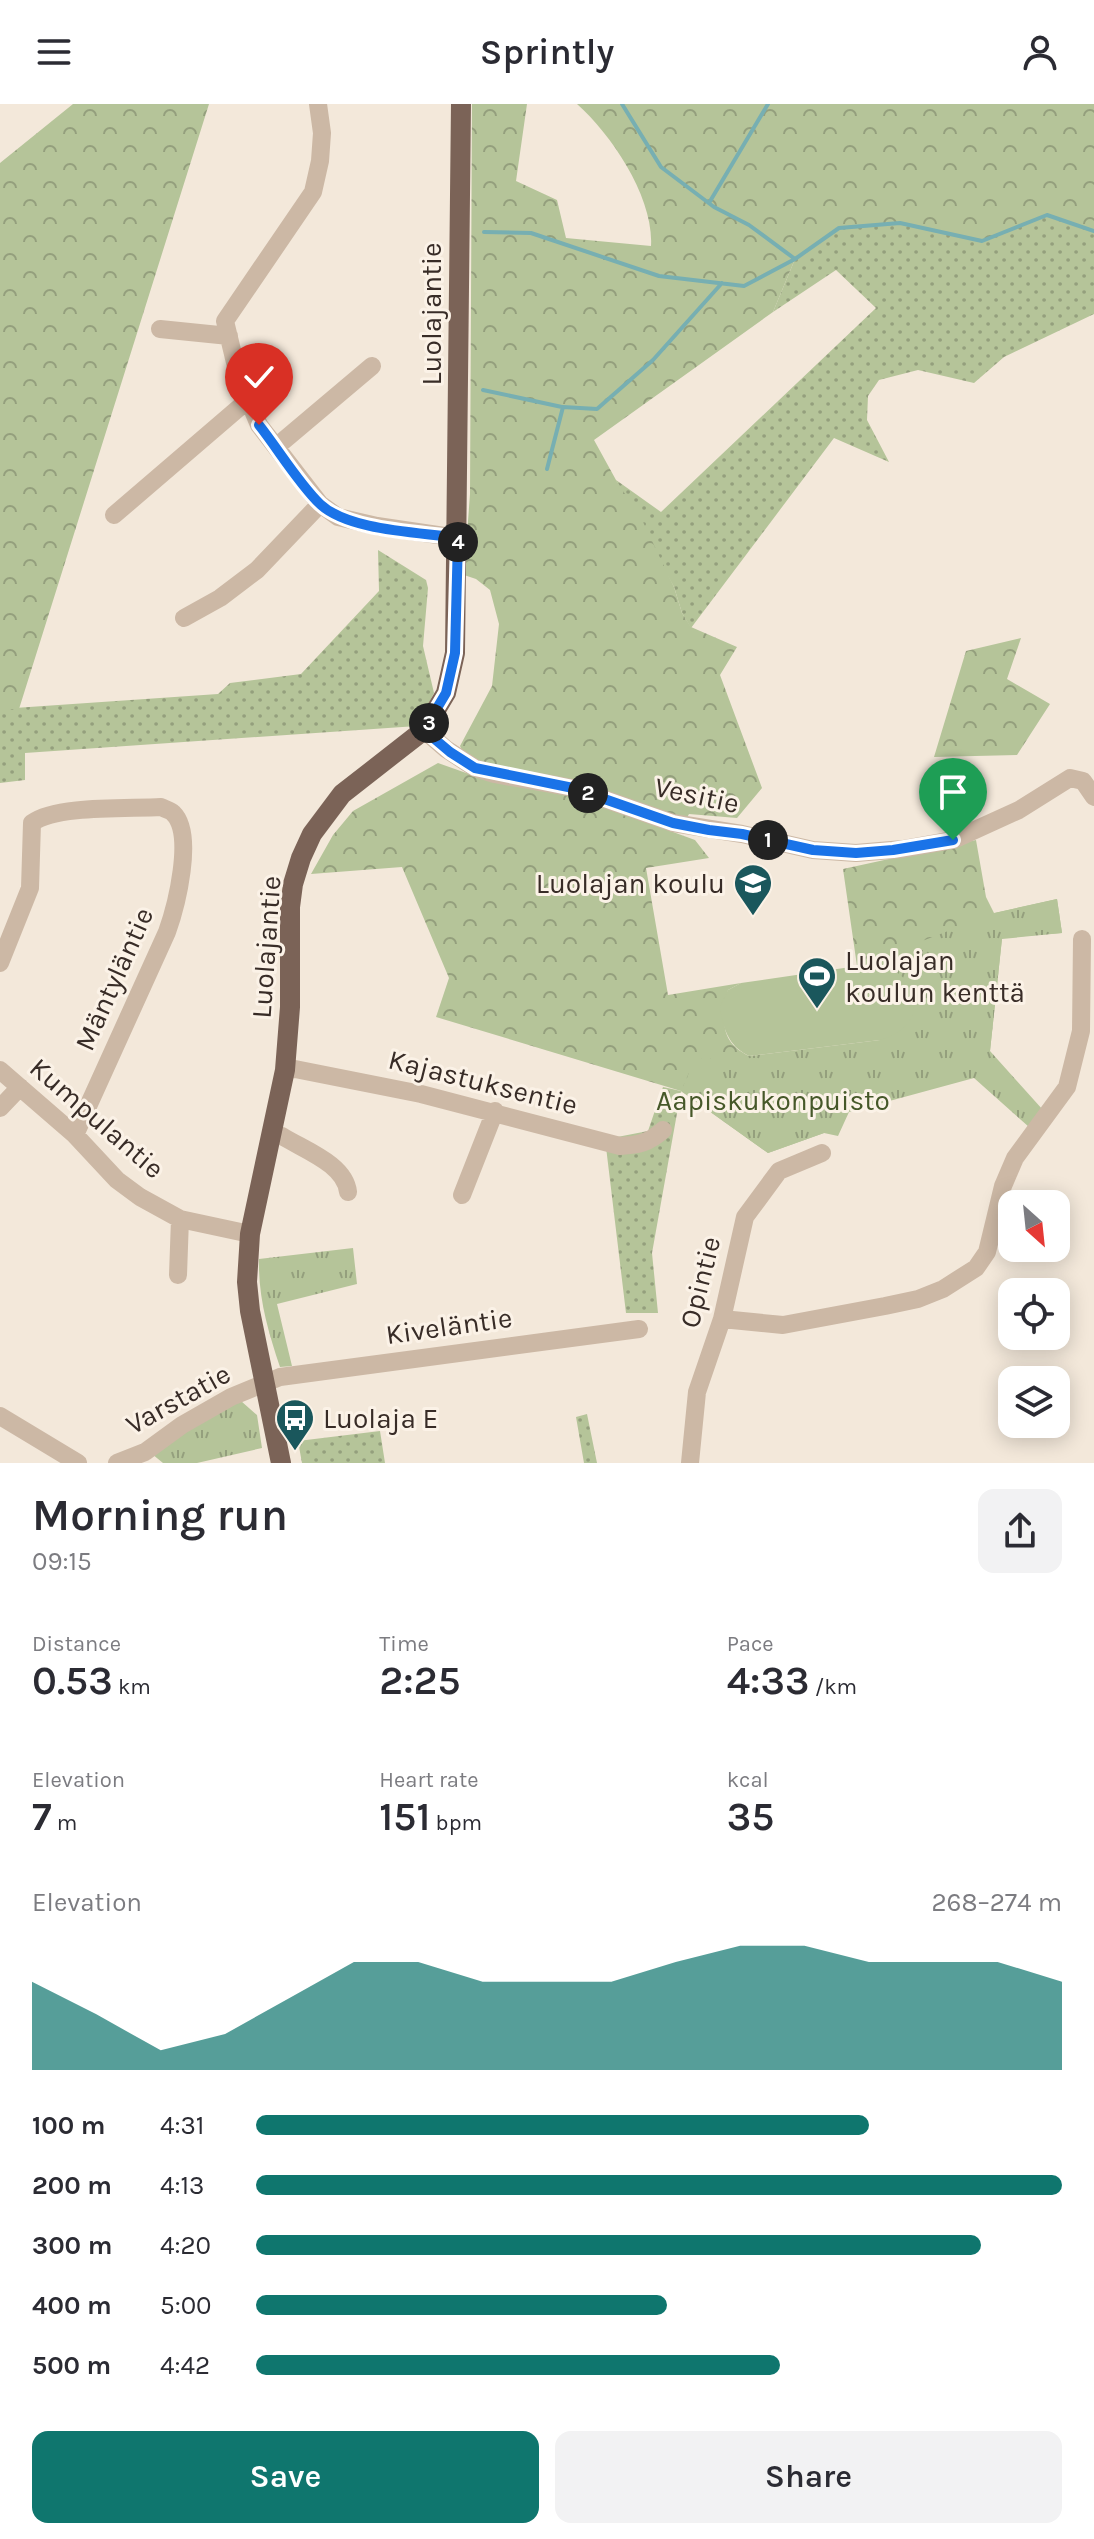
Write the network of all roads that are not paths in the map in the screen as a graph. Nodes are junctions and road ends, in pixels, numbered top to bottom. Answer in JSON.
{"nodes":[{"id":1,"x":318,"y":104,"type":"edge"},
{"id":2,"x":461,"y":104,"type":"edge"},
{"id":3,"x":160,"y":329,"type":"dead end"},
{"id":4,"x":227,"y":329,"type":"junction"},
{"id":5,"x":372,"y":366,"type":"dead end"},
{"id":6,"x":248,"y":400,"type":"junction"},
{"id":7,"x":276,"y":447,"type":"junction"},
{"id":8,"x":320,"y":504,"type":"junction"},
{"id":9,"x":114,"y":515,"type":"dead end"},
{"id":10,"x":458,"y":538,"type":"junction"},
{"id":11,"x":184,"y":618,"type":"dead end"},
{"id":12,"x":424,"y":730,"type":"junction"},
{"id":13,"x":1094,"y":797,"type":"edge"},
{"id":14,"x":1082,"y":939,"type":"dead end"},
{"id":15,"x":0,"y":963,"type":"edge"},
{"id":16,"x":0,"y":1070,"type":"edge"},
{"id":17,"x":285,"y":1070,"type":"junction"},
{"id":18,"x":20,"y":1087,"type":"junction"},
{"id":19,"x":0,"y":1108,"type":"edge"},
{"id":20,"x":495,"y":1111,"type":"junction"},
{"id":21,"x":663,"y":1130,"type":"dead end"},
{"id":22,"x":75,"y":1135,"type":"junction"},
{"id":23,"x":272,"y":1135,"type":"junction"},
{"id":24,"x":822,"y":1153,"type":"dead end"},
{"id":25,"x":348,"y":1192,"type":"dead end"},
{"id":26,"x":462,"y":1195,"type":"dead end"},
{"id":27,"x":180,"y":1219,"type":"junction"},
{"id":28,"x":250,"y":1234,"type":"junction"},
{"id":29,"x":178,"y":1275,"type":"dead end"},
{"id":30,"x":722,"y":1319,"type":"junction"},
{"id":31,"x":639,"y":1329,"type":"dead end"},
{"id":32,"x":266,"y":1383,"type":"junction"},
{"id":33,"x":0,"y":1416,"type":"edge"},
{"id":34,"x":78,"y":1463,"type":"edge"},
{"id":35,"x":117,"y":1463,"type":"edge"},
{"id":36,"x":281,"y":1463,"type":"edge"},
{"id":37,"x":690,"y":1463,"type":"edge"}],
"edges":[{"from":1,"to":4,"type":"street"},
{"from":2,"to":10,"type":"main road","name":"Luolajantie"},
{"from":3,"to":4,"type":"street"},
{"from":4,"to":6,"type":"street"},
{"from":5,"to":7,"type":"street"},
{"from":6,"to":7,"type":"street"},
{"from":6,"to":9,"type":"street"},
{"from":7,"to":8,"type":"street"},
{"from":8,"to":10,"type":"street"},
{"from":8,"to":11,"type":"street"},
{"from":10,"to":12,"type":"main road","name":"Luolajantie"},
{"from":12,"to":13,"type":"street","name":"Vesitie"},
{"from":12,"to":17,"type":"main road","name":"Luolajantie"},
{"from":14,"to":30,"type":"street"},
{"from":15,"to":22,"type":"street","name":"Mäntyläntie"},
{"from":16,"to":18,"type":"street","name":"Kumpulantie"},
{"from":17,"to":20,"type":"street","name":"Kajastuksentie"},
{"from":17,"to":23,"type":"main road","name":"Luolajantie"},
{"from":18,"to":19,"type":"street"},
{"from":18,"to":22,"type":"street","name":"Kumpulantie"},
{"from":20,"to":21,"type":"street","name":"Kajastuksentie"},
{"from":20,"to":26,"type":"street"},
{"from":22,"to":27,"type":"street","name":"Kumpulantie"},
{"from":23,"to":25,"type":"street"},
{"from":23,"to":28,"type":"main road","name":"Luolajantie"},
{"from":24,"to":30,"type":"street","name":"Opintie"},
{"from":27,"to":28,"type":"street","name":"Kumpulantie"},
{"from":27,"to":29,"type":"street"},
{"from":28,"to":32,"type":"main road","name":"Luolajantie"},
{"from":30,"to":37,"type":"street","name":"Opintie"},
{"from":31,"to":32,"type":"street","name":"Kiveläntie"},
{"from":32,"to":35,"type":"street","name":"Varstatie"},
{"from":32,"to":36,"type":"main road","name":"Luolajantie"},
{"from":33,"to":34,"type":"street"}]}
